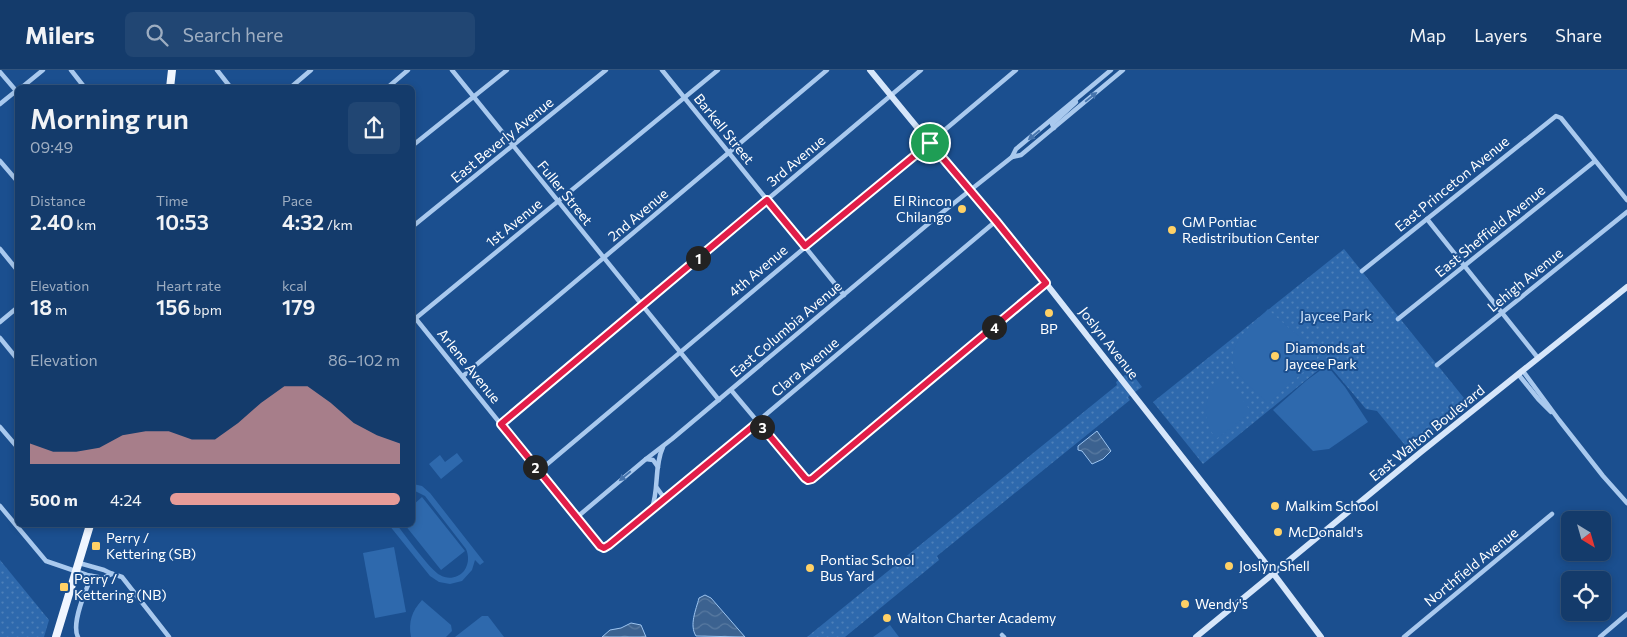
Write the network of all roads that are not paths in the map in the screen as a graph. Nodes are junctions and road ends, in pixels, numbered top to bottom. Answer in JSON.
{"nodes":[{"id":1,"x":43,"y":70,"type":"edge"},
{"id":2,"x":71,"y":70,"type":"edge"},
{"id":3,"x":172,"y":70,"type":"edge"},
{"id":4,"x":217,"y":70,"type":"edge"},
{"id":5,"x":312,"y":70,"type":"edge"},
{"id":6,"x":408,"y":70,"type":"edge"},
{"id":7,"x":452,"y":70,"type":"edge"},
{"id":8,"x":507,"y":70,"type":"edge"},
{"id":9,"x":606,"y":70,"type":"edge"},
{"id":10,"x":662,"y":70,"type":"edge"},
{"id":11,"x":718,"y":70,"type":"edge"},
{"id":12,"x":827,"y":70,"type":"edge"},
{"id":13,"x":870,"y":70,"type":"edge"},
{"id":14,"x":922,"y":70,"type":"edge"},
{"id":15,"x":1016,"y":70,"type":"edge"},
{"id":16,"x":1111,"y":70,"type":"edge"},
{"id":17,"x":1123,"y":70,"type":"edge"},
{"id":18,"x":0,"y":72,"type":"edge"},
{"id":19,"x":1100,"y":72,"type":"dead end"},
{"id":20,"x":1104,"y":76,"type":"junction"},
{"id":21,"x":25,"y":85,"type":"edge"},
{"id":22,"x":83,"y":85,"type":"edge"},
{"id":23,"x":170,"y":85,"type":"edge"},
{"id":24,"x":229,"y":85,"type":"edge"},
{"id":25,"x":294,"y":85,"type":"edge"},
{"id":26,"x":390,"y":85,"type":"edge"},
{"id":27,"x":15,"y":90,"type":"edge"},
{"id":28,"x":15,"y":93,"type":"edge"},
{"id":29,"x":1083,"y":93,"type":"junction"},
{"id":30,"x":891,"y":96,"type":"junction"},
{"id":31,"x":473,"y":97,"type":"junction"},
{"id":32,"x":685,"y":98,"type":"junction"},
{"id":33,"x":0,"y":104,"type":"edge"},
{"id":34,"x":1054,"y":128,"type":"junction"},
{"id":35,"x":930,"y":143,"type":"junction"},
{"id":36,"x":415,"y":144,"type":"edge"},
{"id":37,"x":512,"y":146,"type":"junction"},
{"id":38,"x":729,"y":152,"type":"junction"},
{"id":39,"x":1012,"y":158,"type":"junction"},
{"id":40,"x":1595,"y":160,"type":"junction"},
{"id":41,"x":0,"y":161,"type":"edge"},
{"id":42,"x":15,"y":178,"type":"edge"},
{"id":43,"x":970,"y":190,"type":"junction"},
{"id":44,"x":767,"y":200,"type":"junction"},
{"id":45,"x":1627,"y":200,"type":"edge"},
{"id":46,"x":558,"y":202,"type":"junction"},
{"id":47,"x":1627,"y":212,"type":"edge"},
{"id":48,"x":1427,"y":219,"type":"junction"},
{"id":49,"x":996,"y":221,"type":"junction"},
{"id":50,"x":415,"y":225,"type":"edge"},
{"id":51,"x":805,"y":246,"type":"junction"},
{"id":52,"x":0,"y":249,"type":"edge"},
{"id":53,"x":604,"y":258,"type":"junction"},
{"id":54,"x":1465,"y":266,"type":"junction"},
{"id":55,"x":15,"y":267,"type":"edge"},
{"id":56,"x":1362,"y":271,"type":"dead end"},
{"id":57,"x":1046,"y":283,"type":"junction"},
{"id":58,"x":1627,"y":287,"type":"edge"},
{"id":59,"x":844,"y":295,"type":"junction"},
{"id":60,"x":642,"y":305,"type":"junction"},
{"id":61,"x":15,"y":310,"type":"edge"},
{"id":62,"x":1502,"y":313,"type":"junction"},
{"id":63,"x":416,"y":318,"type":"joint"},
{"id":64,"x":1398,"y":319,"type":"dead end"},
{"id":65,"x":0,"y":322,"type":"edge"},
{"id":66,"x":0,"y":338,"type":"edge"},
{"id":67,"x":680,"y":352,"type":"junction"},
{"id":68,"x":15,"y":356,"type":"edge"},
{"id":69,"x":1538,"y":358,"type":"junction"},
{"id":70,"x":1437,"y":365,"type":"dead end"},
{"id":71,"x":1521,"y":372,"type":"junction"},
{"id":72,"x":463,"y":376,"type":"junction"},
{"id":73,"x":731,"y":390,"type":"junction"},
{"id":74,"x":719,"y":400,"type":"junction"},
{"id":75,"x":758,"y":422,"type":"junction"},
{"id":76,"x":501,"y":424,"type":"junction"},
{"id":77,"x":0,"y":426,"type":"edge"},
{"id":78,"x":15,"y":444,"type":"edge"},
{"id":79,"x":663,"y":446,"type":"junction"},
{"id":80,"x":646,"y":459,"type":"junction"},
{"id":81,"x":658,"y":467,"type":"junction"},
{"id":82,"x":539,"y":471,"type":"junction"},
{"id":83,"x":657,"y":488,"type":"junction"},
{"id":84,"x":669,"y":496,"type":"junction"},
{"id":85,"x":1627,"y":503,"type":"edge"},
{"id":86,"x":0,"y":506,"type":"edge"},
{"id":87,"x":652,"y":509,"type":"junction"},
{"id":88,"x":1552,"y":514,"type":"dead end"},
{"id":89,"x":576,"y":518,"type":"junction"},
{"id":90,"x":15,"y":524,"type":"edge"},
{"id":91,"x":17,"y":527,"type":"edge"},
{"id":92,"x":89,"y":527,"type":"edge"},
{"id":93,"x":603,"y":548,"type":"joint"},
{"id":94,"x":79,"y":563,"type":"junction"},
{"id":95,"x":76,"y":571,"type":"junction"},
{"id":96,"x":112,"y":574,"type":"junction"},
{"id":97,"x":1274,"y":574,"type":"junction"},
{"id":98,"x":92,"y":576,"type":"junction"},
{"id":99,"x":1627,"y":614,"type":"edge"},
{"id":100,"x":56,"y":637,"type":"edge"},
{"id":101,"x":78,"y":637,"type":"edge"},
{"id":102,"x":169,"y":637,"type":"edge"},
{"id":103,"x":1196,"y":637,"type":"edge"},
{"id":104,"x":1321,"y":637,"type":"edge"},
{"id":105,"x":1404,"y":637,"type":"edge"},
{"id":106,"x":1600,"y":637,"type":"edge"}],
"edges":[{"from":1,"to":21,"type":"street"},
{"from":2,"to":22,"type":"street"},
{"from":3,"to":23,"type":"main road"},
{"from":4,"to":24,"type":"street"},
{"from":5,"to":25,"type":"street"},
{"from":6,"to":26,"type":"street"},
{"from":7,"to":31,"type":"street","name":"Fuller Street"},
{"from":8,"to":31,"type":"street"},
{"from":9,"to":37,"type":"street","name":"East Beverly Avenue"},
{"from":10,"to":32,"type":"street","name":"Barkell Street"},
{"from":11,"to":32,"type":"street","name":"1st Avenue"},
{"from":12,"to":38,"type":"street","name":"2nd Avenue"},
{"from":13,"to":30,"type":"main road","name":"Joslyn Avenue"},
{"from":14,"to":30,"type":"street","name":"3rd Avenue"},
{"from":15,"to":35,"type":"street","name":"4th Avenue"},
{"from":16,"to":20,"type":"street","name":"East Columbia Avenue"},
{"from":34,"to":17,"type":"street","name":"East Columbia Avenue","one_way":true},
{"from":18,"to":27,"type":"street"},
{"from":19,"to":20,"type":"street"},
{"from":20,"to":29,"type":"street","name":"East Columbia Avenue"},
{"from":28,"to":33,"type":"street"},
{"from":29,"to":34,"type":"street","name":"East Columbia Avenue"},
{"from":29,"to":39,"type":"street","name":"East Columbia Avenue","one_way":true},
{"from":30,"to":35,"type":"main road","name":"Joslyn Avenue"},
{"from":30,"to":44,"type":"street","name":"3rd Avenue"},
{"from":31,"to":36,"type":"street"},
{"from":31,"to":37,"type":"street","name":"Fuller Street"},
{"from":32,"to":38,"type":"street","name":"Barkell Street"},
{"from":32,"to":46,"type":"street","name":"1st Avenue"},
{"from":34,"to":39,"type":"street","name":"East Columbia Avenue"},
{"from":35,"to":43,"type":"main road","name":"Joslyn Avenue"},
{"from":35,"to":51,"type":"street","name":"4th Avenue"},
{"from":37,"to":46,"type":"street","name":"Fuller Street"},
{"from":37,"to":50,"type":"street","name":"East Beverly Avenue"},
{"from":38,"to":44,"type":"street","name":"Barkell Street"},
{"from":38,"to":53,"type":"street","name":"2nd Avenue"},
{"from":39,"to":43,"type":"street","name":"East Columbia Avenue"},
{"from":40,"to":45,"type":"street"},
{"from":40,"to":48,"type":"street","name":"East Princeton Avenue"},
{"from":40,"to":54,"type":"street","name":"East Sheffield Avenue"},
{"from":41,"to":42,"type":"street"},
{"from":43,"to":49,"type":"main road","name":"Joslyn Avenue"},
{"from":43,"to":59,"type":"street","name":"East Columbia Avenue"},
{"from":44,"to":51,"type":"street","name":"Barkell Street"},
{"from":44,"to":60,"type":"street","name":"3rd Avenue"},
{"from":46,"to":53,"type":"street","name":"Fuller Street"},
{"from":46,"to":63,"type":"street","name":"1st Avenue"},
{"from":47,"to":62,"type":"street","name":"Lehigh Avenue"},
{"from":48,"to":54,"type":"street"},
{"from":48,"to":56,"type":"street","name":"East Princeton Avenue"},
{"from":49,"to":57,"type":"main road","name":"Joslyn Avenue"},
{"from":49,"to":75,"type":"street","name":"Clara Avenue"},
{"from":51,"to":59,"type":"street","name":"Barkell Street"},
{"from":51,"to":67,"type":"street","name":"4th Avenue"},
{"from":52,"to":55,"type":"street"},
{"from":53,"to":60,"type":"street","name":"Fuller Street"},
{"from":53,"to":72,"type":"street","name":"2nd Avenue"},
{"from":54,"to":62,"type":"street"},
{"from":54,"to":64,"type":"street","name":"East Sheffield Avenue"},
{"from":57,"to":75,"type":"street"},
{"from":57,"to":97,"type":"main road","name":"Joslyn Avenue"},
{"from":58,"to":69,"type":"main road","name":"East Walton Boulevard"},
{"from":59,"to":73,"type":"street","name":"East Columbia Avenue"},
{"from":60,"to":67,"type":"street","name":"Fuller Street"},
{"from":60,"to":76,"type":"street","name":"3rd Avenue"},
{"from":61,"to":65,"type":"street"},
{"from":62,"to":69,"type":"street"},
{"from":62,"to":70,"type":"street","name":"Lehigh Avenue"},
{"from":63,"to":72,"type":"street","name":"Arlene Avenue"},
{"from":66,"to":68,"type":"street"},
{"from":67,"to":74,"type":"street","name":"Fuller Street"},
{"from":67,"to":82,"type":"street","name":"4th Avenue"},
{"from":69,"to":71,"type":"main road","name":"East Walton Boulevard"},
{"from":71,"to":85,"type":"street"},
{"from":71,"to":97,"type":"main road","name":"East Walton Boulevard"},
{"from":72,"to":76,"type":"street","name":"Arlene Avenue"},
{"from":73,"to":74,"type":"street","name":"East Columbia Avenue"},
{"from":73,"to":75,"type":"street"},
{"from":74,"to":79,"type":"street","name":"East Columbia Avenue"},
{"from":75,"to":84,"type":"street","name":"Clara Avenue"},
{"from":76,"to":82,"type":"street","name":"Arlene Avenue"},
{"from":77,"to":78,"type":"street"},
{"from":79,"to":80,"type":"street","name":"East Columbia Avenue"},
{"from":79,"to":81,"type":"street"},
{"from":80,"to":81,"type":"street"},
{"from":80,"to":89,"type":"street","name":"East Columbia Avenue","one_way":true},
{"from":81,"to":83,"type":"street"},
{"from":82,"to":89,"type":"street","name":"Arlene Avenue"},
{"from":83,"to":84,"type":"street"},
{"from":83,"to":87,"type":"street"},
{"from":84,"to":87,"type":"street","name":"Clara Avenue"},
{"from":86,"to":90,"type":"street"},
{"from":87,"to":93,"type":"street","name":"Clara Avenue"},
{"from":88,"to":105,"type":"street","name":"Northfield Avenue"},
{"from":89,"to":93,"type":"street","name":"Arlene Avenue"},
{"from":91,"to":95,"type":"street"},
{"from":92,"to":94,"type":"main road"},
{"from":94,"to":95,"type":"main road"},
{"from":94,"to":96,"type":"street"},
{"from":95,"to":98,"type":"street"},
{"from":95,"to":100,"type":"main road"},
{"from":96,"to":98,"type":"street"},
{"from":96,"to":102,"type":"street"},
{"from":97,"to":103,"type":"main road","name":"East Walton Boulevard"},
{"from":97,"to":104,"type":"main road","name":"Joslyn Avenue"},
{"from":98,"to":101,"type":"street"},
{"from":99,"to":106,"type":"street"}]}
